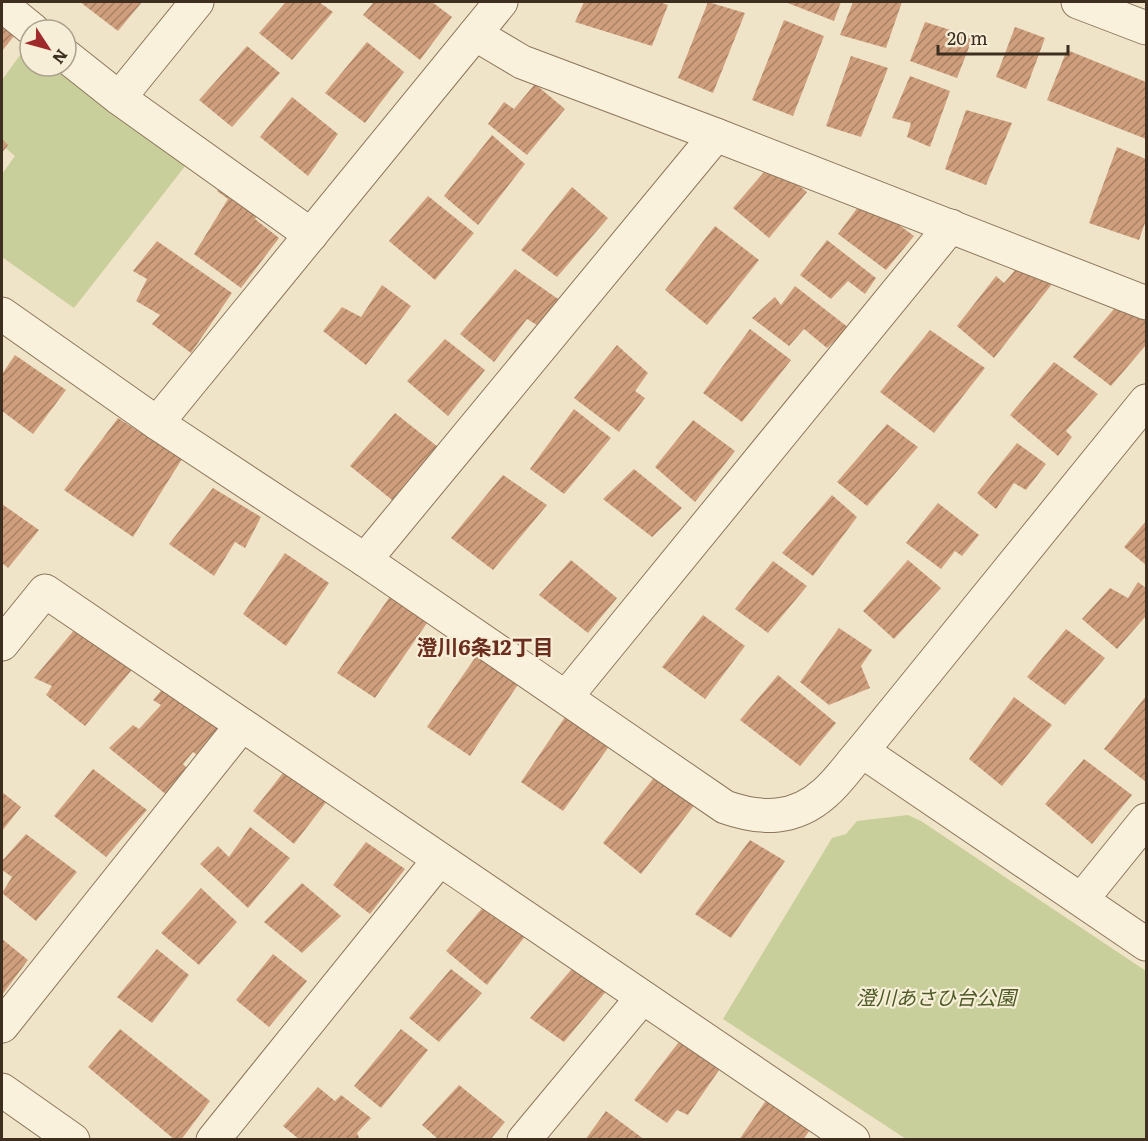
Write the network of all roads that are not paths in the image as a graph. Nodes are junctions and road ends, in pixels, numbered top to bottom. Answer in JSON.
{"nodes":[{"id":1,"x":197,"y":2,"type":"edge"},
{"id":2,"x":501,"y":2,"type":"edge"},
{"id":3,"x":1078,"y":2,"type":"edge"},
{"id":4,"x":2,"y":5,"type":"edge"},
{"id":5,"x":18,"y":18,"type":"edge"},
{"id":6,"x":1146,"y":28,"type":"edge"},
{"id":7,"x":475,"y":34,"type":"junction"},
{"id":8,"x":78,"y":66,"type":"edge"},
{"id":9,"x":119,"y":98,"type":"junction"},
{"id":10,"x":716,"y":135,"type":"junction"},
{"id":11,"x":951,"y":226,"type":"junction"},
{"id":12,"x":311,"y":235,"type":"junction"},
{"id":13,"x":1146,"y":303,"type":"edge"},
{"id":14,"x":2,"y":314,"type":"edge"},
{"id":15,"x":1146,"y":401,"type":"edge"},
{"id":16,"x":157,"y":423,"type":"junction"},
{"id":17,"x":365,"y":560,"type":"junction"},
{"id":18,"x":2,"y":644,"type":"edge"},
{"id":19,"x":566,"y":697,"type":"junction"},
{"id":20,"x":242,"y":725,"type":"junction"},
{"id":21,"x":862,"y":751,"type":"junction"},
{"id":22,"x":1146,"y":820,"type":"edge"},
{"id":23,"x":439,"y":860,"type":"junction"},
{"id":24,"x":1082,"y":899,"type":"junction"},
{"id":25,"x":1146,"y":944,"type":"edge"},
{"id":26,"x":642,"y":998,"type":"junction"},
{"id":27,"x":2,"y":1026,"type":"edge"},
{"id":28,"x":2,"y":1090,"type":"edge"},
{"id":29,"x":73,"y":1140,"type":"edge"},
{"id":30,"x":213,"y":1140,"type":"edge"},
{"id":31,"x":524,"y":1140,"type":"edge"},
{"id":32,"x":853,"y":1140,"type":"edge"}],
"edges":[{"from":1,"to":9,"type":"street"},
{"from":2,"to":7,"type":"street"},
{"from":3,"to":6,"type":"street"},
{"from":4,"to":5,"type":"street"},
{"from":7,"to":10,"type":"street"},
{"from":7,"to":12,"type":"street"},
{"from":8,"to":9,"type":"street"},
{"from":9,"to":12,"type":"street"},
{"from":10,"to":11,"type":"street"},
{"from":10,"to":17,"type":"street"},
{"from":11,"to":13,"type":"street"},
{"from":11,"to":19,"type":"street"},
{"from":12,"to":16,"type":"street"},
{"from":14,"to":16,"type":"street"},
{"from":15,"to":21,"type":"street"},
{"from":16,"to":17,"type":"street"},
{"from":17,"to":19,"type":"street"},
{"from":18,"to":20,"type":"street"},
{"from":19,"to":21,"type":"street"},
{"from":20,"to":23,"type":"street"},
{"from":20,"to":27,"type":"street"},
{"from":21,"to":24,"type":"street"},
{"from":22,"to":24,"type":"street"},
{"from":23,"to":26,"type":"street"},
{"from":23,"to":30,"type":"street"},
{"from":24,"to":25,"type":"street"},
{"from":26,"to":31,"type":"street"},
{"from":26,"to":32,"type":"street"},
{"from":28,"to":29,"type":"street"}]}
